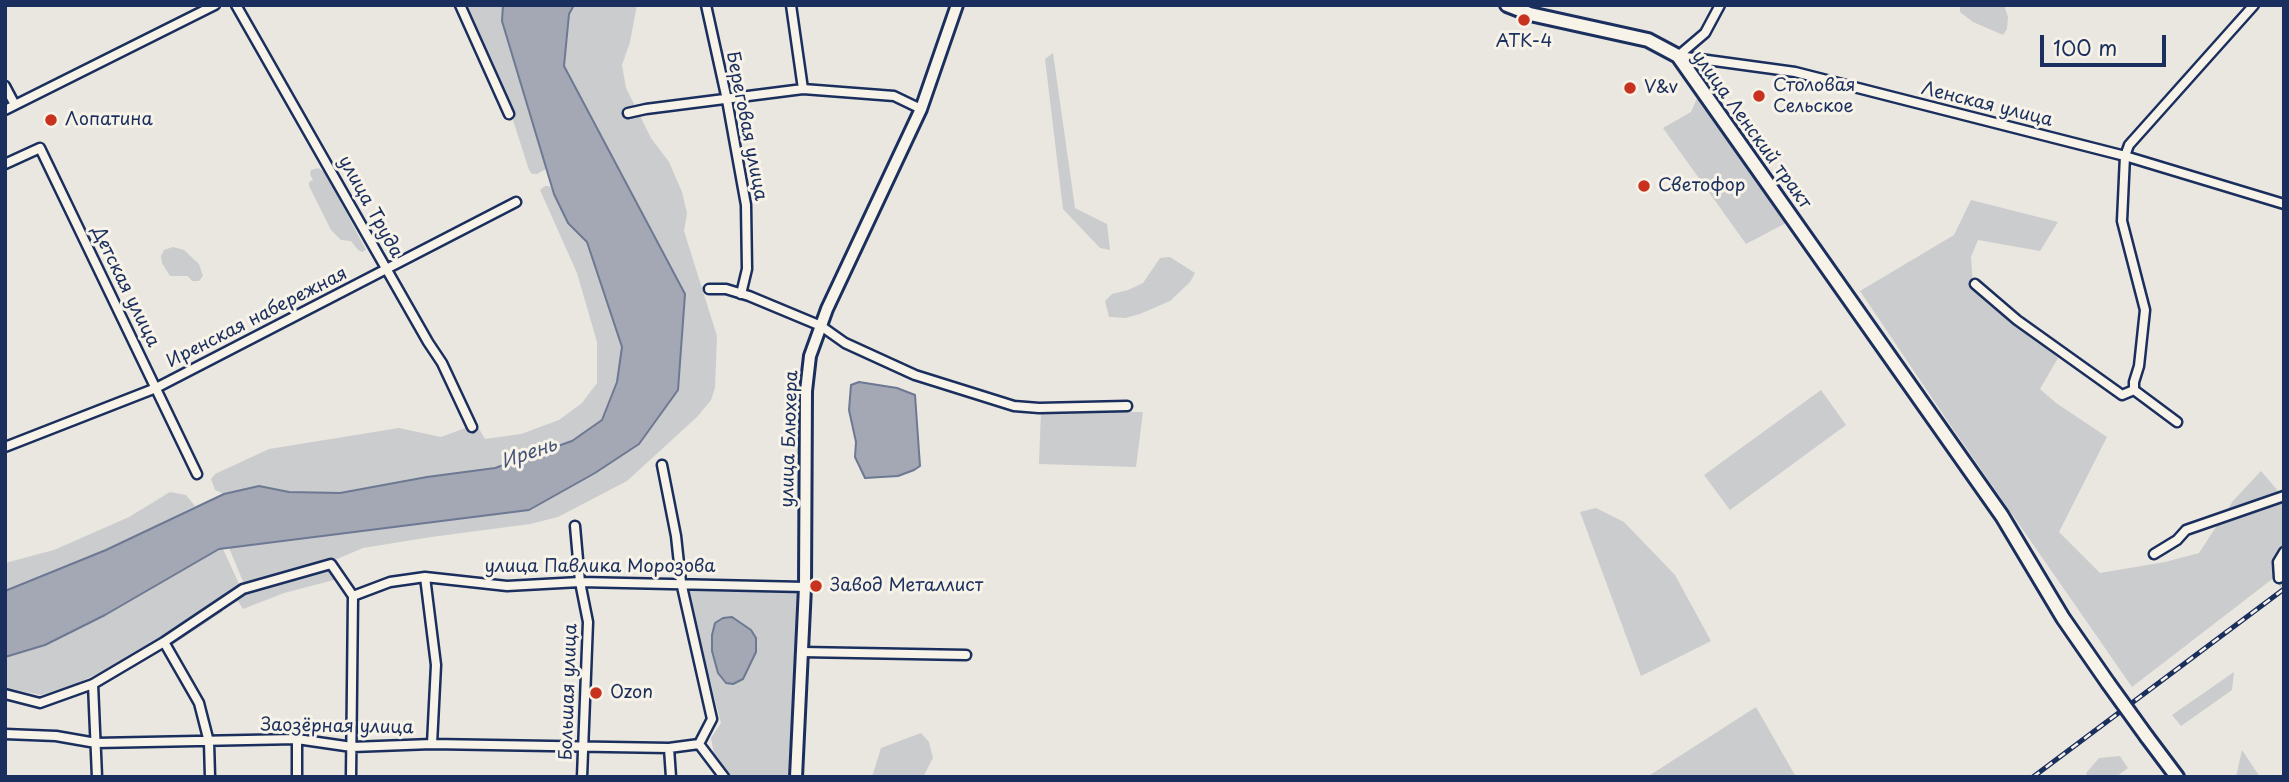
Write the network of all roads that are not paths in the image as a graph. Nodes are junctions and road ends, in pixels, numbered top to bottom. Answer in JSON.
{"nodes":[{"id":1,"x":215,"y":5,"type":"edge"},
{"id":2,"x":236,"y":5,"type":"edge"},
{"id":3,"x":460,"y":5,"type":"edge"},
{"id":4,"x":706,"y":5,"type":"edge"},
{"id":5,"x":791,"y":5,"type":"edge"},
{"id":6,"x":957,"y":5,"type":"edge"},
{"id":7,"x":1507,"y":5,"type":"edge"},
{"id":8,"x":1720,"y":5,"type":"edge"},
{"id":9,"x":2254,"y":5,"type":"edge"},
{"id":10,"x":1678,"y":57,"type":"junction"},
{"id":11,"x":5,"y":86,"type":"edge"},
{"id":12,"x":803,"y":89,"type":"junction"},
{"id":13,"x":727,"y":100,"type":"junction"},
{"id":14,"x":15,"y":105,"type":"junction"},
{"id":15,"x":921,"y":109,"type":"junction"},
{"id":16,"x":5,"y":110,"type":"edge"},
{"id":17,"x":628,"y":113,"type":"dead end"},
{"id":18,"x":509,"y":114,"type":"dead end"},
{"id":19,"x":2125,"y":156,"type":"junction"},
{"id":20,"x":5,"y":164,"type":"edge"},
{"id":21,"x":516,"y":202,"type":"dead end"},
{"id":22,"x":2284,"y":204,"type":"edge"},
{"id":23,"x":386,"y":268,"type":"junction"},
{"id":24,"x":1975,"y":284,"type":"dead end"},
{"id":25,"x":709,"y":289,"type":"dead end"},
{"id":26,"x":741,"y":294,"type":"junction"},
{"id":27,"x":821,"y":327,"type":"junction"},
{"id":28,"x":156,"y":388,"type":"junction"},
{"id":29,"x":2134,"y":390,"type":"junction"},
{"id":30,"x":1127,"y":406,"type":"dead end"},
{"id":31,"x":2177,"y":422,"type":"dead end"},
{"id":32,"x":472,"y":427,"type":"dead end"},
{"id":33,"x":5,"y":447,"type":"edge"},
{"id":34,"x":662,"y":465,"type":"dead end"},
{"id":35,"x":197,"y":474,"type":"dead end"},
{"id":36,"x":2284,"y":496,"type":"edge"},
{"id":37,"x":575,"y":526,"type":"dead end"},
{"id":38,"x":2284,"y":552,"type":"edge"},
{"id":39,"x":2154,"y":554,"type":"dead end"},
{"id":40,"x":425,"y":577,"type":"junction"},
{"id":41,"x":2279,"y":578,"type":"dead end"},
{"id":42,"x":580,"y":582,"type":"junction"},
{"id":43,"x":681,"y":582,"type":"junction"},
{"id":44,"x":805,"y":587,"type":"junction"},
{"id":45,"x":353,"y":596,"type":"junction"},
{"id":46,"x":164,"y":642,"type":"junction"},
{"id":47,"x":802,"y":652,"type":"junction"},
{"id":48,"x":966,"y":655,"type":"dead end"},
{"id":49,"x":93,"y":684,"type":"junction"},
{"id":50,"x":5,"y":694,"type":"edge"},
{"id":51,"x":5,"y":734,"type":"edge"},
{"id":52,"x":297,"y":739,"type":"junction"},
{"id":53,"x":209,"y":742,"type":"junction"},
{"id":54,"x":96,"y":743,"type":"junction"},
{"id":55,"x":432,"y":744,"type":"junction"},
{"id":56,"x":699,"y":744,"type":"junction"},
{"id":57,"x":583,"y":746,"type":"junction"},
{"id":58,"x":352,"y":747,"type":"junction"},
{"id":59,"x":668,"y":748,"type":"junction"},
{"id":60,"x":96,"y":777,"type":"edge"},
{"id":61,"x":210,"y":777,"type":"edge"},
{"id":62,"x":297,"y":777,"type":"edge"},
{"id":63,"x":351,"y":777,"type":"edge"},
{"id":64,"x":582,"y":777,"type":"edge"},
{"id":65,"x":671,"y":777,"type":"edge"},
{"id":66,"x":724,"y":777,"type":"edge"},
{"id":67,"x":796,"y":777,"type":"edge"},
{"id":68,"x":2177,"y":777,"type":"edge"}],
"edges":[{"from":1,"to":14,"type":"street"},
{"from":2,"to":23,"type":"street","name":"улица Труда"},
{"from":3,"to":18,"type":"street"},
{"from":4,"to":13,"type":"street","name":"Береговая улица"},
{"from":5,"to":12,"type":"street"},
{"from":6,"to":15,"type":"street","name":"улица Блюхера"},
{"from":7,"to":10,"type":"main road","name":"улица Ленский тракт"},
{"from":8,"to":10,"type":"street"},
{"from":9,"to":19,"type":"street"},
{"from":10,"to":19,"type":"street","name":"Ленская улица"},
{"from":10,"to":68,"type":"main road","name":"улица Ленский тракт","bridge":true},
{"from":11,"to":14,"type":"street"},
{"from":12,"to":13,"type":"street"},
{"from":12,"to":15,"type":"street"},
{"from":13,"to":17,"type":"street"},
{"from":13,"to":26,"type":"street","name":"Береговая улица"},
{"from":14,"to":16,"type":"street"},
{"from":15,"to":27,"type":"street","name":"улица Блюхера"},
{"from":19,"to":22,"type":"street","name":"Ленская улица"},
{"from":19,"to":29,"type":"street"},
{"from":20,"to":28,"type":"street","name":"Детская улица"},
{"from":21,"to":23,"type":"street","name":"Иренская набережная"},
{"from":23,"to":28,"type":"street","name":"Иренская набережная"},
{"from":23,"to":32,"type":"street","name":"улица Труда"},
{"from":24,"to":29,"type":"street"},
{"from":25,"to":26,"type":"street"},
{"from":26,"to":27,"type":"street"},
{"from":27,"to":30,"type":"street"},
{"from":27,"to":44,"type":"street","name":"улица Блюхера"},
{"from":28,"to":33,"type":"street","name":"Иренская набережная"},
{"from":28,"to":35,"type":"street","name":"Детская улица"},
{"from":29,"to":31,"type":"street"},
{"from":34,"to":43,"type":"street"},
{"from":36,"to":39,"type":"street"},
{"from":37,"to":42,"type":"street","name":"Большая улица"},
{"from":38,"to":41,"type":"street"},
{"from":40,"to":42,"type":"street","name":"улица Павлика Морозова"},
{"from":40,"to":45,"type":"street","name":"улица Павлика Морозова"},
{"from":40,"to":55,"type":"street"},
{"from":42,"to":43,"type":"street","name":"улица Павлика Морозова"},
{"from":42,"to":57,"type":"street","name":"Большая улица"},
{"from":43,"to":44,"type":"street","name":"улица Павлика Морозова"},
{"from":43,"to":56,"type":"street"},
{"from":44,"to":47,"type":"street","name":"улица Блюхера"},
{"from":45,"to":46,"type":"street"},
{"from":45,"to":58,"type":"street"},
{"from":46,"to":49,"type":"street"},
{"from":46,"to":53,"type":"street"},
{"from":47,"to":48,"type":"street"},
{"from":47,"to":67,"type":"street","name":"улица Блюхера"},
{"from":49,"to":50,"type":"street"},
{"from":49,"to":54,"type":"street"},
{"from":51,"to":54,"type":"street","name":"Заозёрная улица"},
{"from":52,"to":53,"type":"street","name":"Заозёрная улица"},
{"from":52,"to":58,"type":"street","name":"Заозёрная улица"},
{"from":52,"to":62,"type":"street"},
{"from":53,"to":54,"type":"street","name":"Заозёрная улица"},
{"from":53,"to":61,"type":"street"},
{"from":54,"to":60,"type":"street"},
{"from":55,"to":57,"type":"street","name":"Заозёрная улица"},
{"from":55,"to":58,"type":"street","name":"Заозёрная улица"},
{"from":56,"to":59,"type":"street","name":"Заозёрная улица"},
{"from":56,"to":66,"type":"street"},
{"from":57,"to":59,"type":"street","name":"Заозёрная улица"},
{"from":57,"to":64,"type":"street","name":"Большая улица"},
{"from":58,"to":63,"type":"street"},
{"from":59,"to":65,"type":"street"}]}
